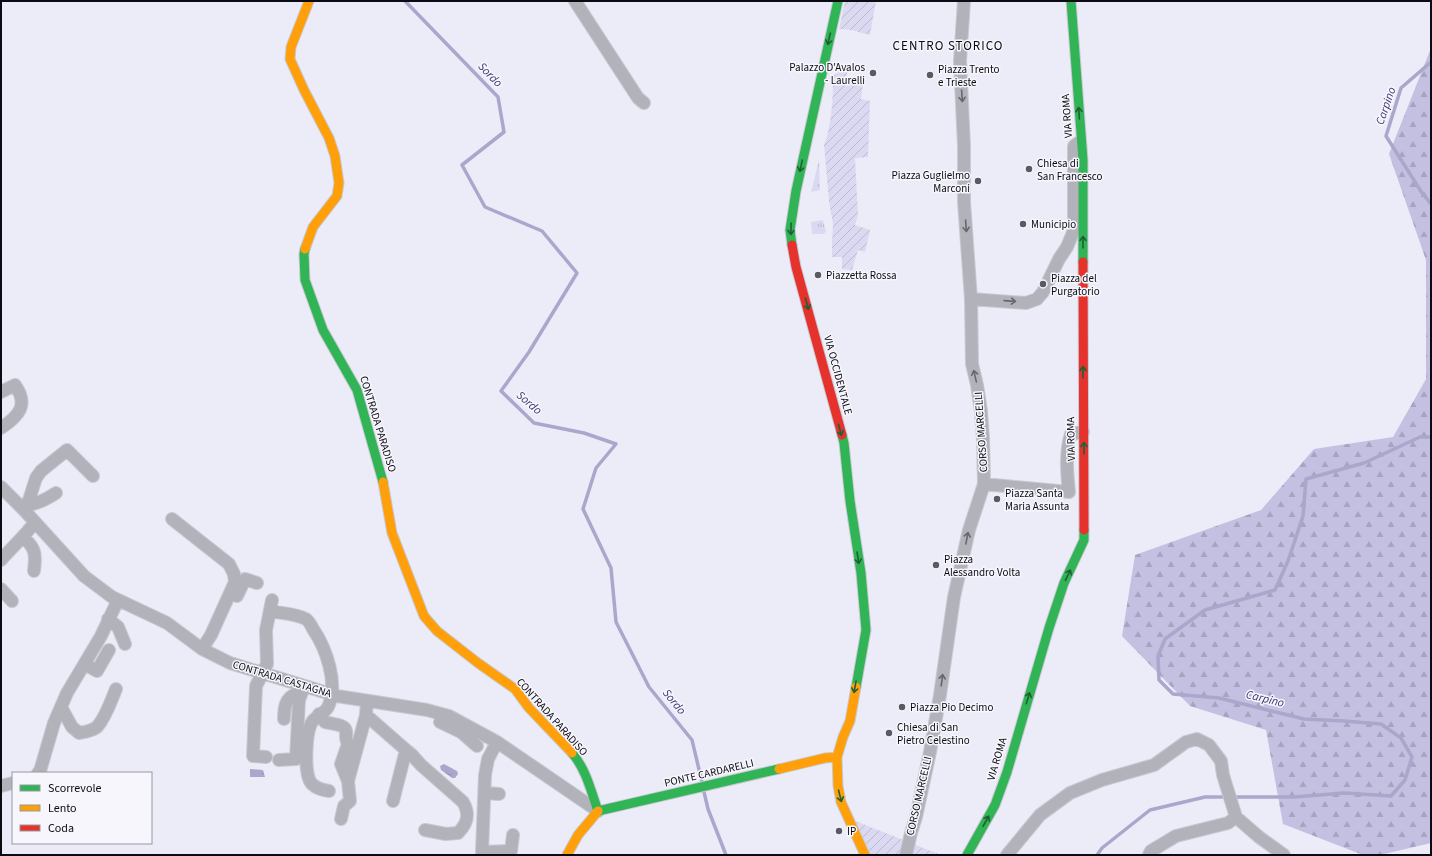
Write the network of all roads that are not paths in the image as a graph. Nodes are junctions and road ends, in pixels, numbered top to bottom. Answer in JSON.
{"nodes":[{"id":1,"x":310,"y":1,"type":"edge"},
{"id":2,"x":575,"y":1,"type":"edge"},
{"id":3,"x":838,"y":1,"type":"edge"},
{"id":4,"x":964,"y":1,"type":"edge"},
{"id":5,"x":1071,"y":1,"type":"edge"},
{"id":6,"x":644,"y":103,"type":"dead end"},
{"id":7,"x":1081,"y":141,"type":"junction"},
{"id":8,"x":971,"y":299,"type":"junction"},
{"id":9,"x":1,"y":392,"type":"edge"},
{"id":10,"x":1,"y":428,"type":"edge"},
{"id":11,"x":1083,"y":432,"type":"junction"},
{"id":12,"x":93,"y":476,"type":"dead end"},
{"id":13,"x":984,"y":484,"type":"junction"},
{"id":14,"x":1,"y":487,"type":"edge"},
{"id":15,"x":56,"y":493,"type":"dead end"},
{"id":16,"x":26,"y":507,"type":"junction"},
{"id":17,"x":172,"y":519,"type":"dead end"},
{"id":18,"x":35,"y":522,"type":"junction"},
{"id":19,"x":23,"y":537,"type":"junction"},
{"id":20,"x":1,"y":560,"type":"edge"},
{"id":21,"x":34,"y":571,"type":"dead end"},
{"id":22,"x":257,"y":583,"type":"dead end"},
{"id":23,"x":1,"y":589,"type":"edge"},
{"id":24,"x":118,"y":600,"type":"junction"},
{"id":25,"x":12,"y":601,"type":"dead end"},
{"id":26,"x":108,"y":619,"type":"junction"},
{"id":27,"x":125,"y":644,"type":"dead end"},
{"id":28,"x":109,"y":650,"type":"dead end"},
{"id":29,"x":207,"y":651,"type":"junction"},
{"id":30,"x":85,"y":664,"type":"junction"},
{"id":31,"x":263,"y":673,"type":"junction"},
{"id":32,"x":116,"y":689,"type":"dead end"},
{"id":33,"x":304,"y":689,"type":"junction"},
{"id":34,"x":331,"y":694,"type":"junction"},
{"id":35,"x":367,"y":701,"type":"junction"},
{"id":36,"x":61,"y":707,"type":"junction"},
{"id":37,"x":319,"y":714,"type":"junction"},
{"id":38,"x":366,"y":715,"type":"junction"},
{"id":39,"x":284,"y":719,"type":"dead end"},
{"id":40,"x":440,"y":722,"type":"dead end"},
{"id":41,"x":462,"y":728,"type":"junction"},
{"id":42,"x":497,"y":742,"type":"junction"},
{"id":43,"x":477,"y":746,"type":"dead end"},
{"id":44,"x":406,"y":750,"type":"junction"},
{"id":45,"x":266,"y":757,"type":"dead end"},
{"id":46,"x":838,"y":757,"type":"junction"},
{"id":47,"x":279,"y":760,"type":"dead end"},
{"id":48,"x":39,"y":772,"type":"edge"},
{"id":49,"x":348,"y":781,"type":"junction"},
{"id":50,"x":12,"y":783,"type":"edge"},
{"id":51,"x":1,"y":786,"type":"edge"},
{"id":52,"x":329,"y":791,"type":"dead end"},
{"id":53,"x":485,"y":793,"type":"junction"},
{"id":54,"x":499,"y":794,"type":"dead end"},
{"id":55,"x":394,"y":801,"type":"dead end"},
{"id":56,"x":598,"y":810,"type":"junction"},
{"id":57,"x":1235,"y":814,"type":"junction"},
{"id":58,"x":341,"y":819,"type":"dead end"},
{"id":59,"x":424,"y":830,"type":"dead end"},
{"id":60,"x":513,"y":835,"type":"dead end"},
{"id":61,"x":567,"y":855,"type":"edge"},
{"id":62,"x":865,"y":855,"type":"edge"},
{"id":63,"x":906,"y":855,"type":"edge"},
{"id":64,"x":967,"y":855,"type":"edge"},
{"id":65,"x":1007,"y":855,"type":"edge"},
{"id":66,"x":1149,"y":855,"type":"edge"},
{"id":67,"x":1284,"y":855,"type":"edge"}],
"edges":[{"from":1,"to":56,"type":"main road","name":"CONTRADA PARADISO"},
{"from":2,"to":6,"type":"street"},
{"from":3,"to":46,"type":"main road","name":"VIA OCCIDENTALE","one_way":true},
{"from":4,"to":8,"type":"street","name":"CORSO MARCELLI","one_way":true},
{"from":7,"to":5,"type":"main road","name":"VIA ROMA","one_way":true},
{"from":8,"to":7,"type":"street","one_way":true},
{"from":11,"to":7,"type":"main road","name":"VIA ROMA","one_way":true},
{"from":13,"to":8,"type":"street","name":"CORSO MARCELLI","one_way":true},
{"from":9,"to":10,"type":"street"},
{"from":11,"to":13,"type":"street"},
{"from":64,"to":11,"type":"main road","name":"VIA ROMA","one_way":true},
{"from":12,"to":16,"type":"street"},
{"from":63,"to":13,"type":"street","name":"CORSO MARCELLI","one_way":true},
{"from":14,"to":16,"type":"street","name":"CONTRADA CASTAGNA"},
{"from":15,"to":16,"type":"street"},
{"from":16,"to":18,"type":"street","name":"CONTRADA CASTAGNA"},
{"from":17,"to":29,"type":"street"},
{"from":18,"to":19,"type":"street"},
{"from":18,"to":24,"type":"street","name":"CONTRADA CASTAGNA"},
{"from":19,"to":20,"type":"street"},
{"from":19,"to":21,"type":"street"},
{"from":22,"to":29,"type":"street"},
{"from":23,"to":25,"type":"street"},
{"from":24,"to":26,"type":"street"},
{"from":24,"to":29,"type":"street","name":"CONTRADA CASTAGNA"},
{"from":26,"to":27,"type":"street"},
{"from":26,"to":30,"type":"street"},
{"from":28,"to":30,"type":"street"},
{"from":29,"to":31,"type":"street","name":"CONTRADA CASTAGNA"},
{"from":30,"to":36,"type":"street"},
{"from":31,"to":33,"type":"street","name":"CONTRADA CASTAGNA"},
{"from":31,"to":34,"type":"street"},
{"from":31,"to":45,"type":"street"},
{"from":32,"to":36,"type":"street"},
{"from":33,"to":34,"type":"street","name":"CONTRADA CASTAGNA"},
{"from":33,"to":39,"type":"street"},
{"from":33,"to":47,"type":"street"},
{"from":34,"to":35,"type":"street","name":"CONTRADA CASTAGNA"},
{"from":34,"to":37,"type":"street"},
{"from":35,"to":38,"type":"street"},
{"from":35,"to":41,"type":"street","name":"CONTRADA CASTAGNA"},
{"from":36,"to":48,"type":"street"},
{"from":37,"to":49,"type":"street"},
{"from":37,"to":52,"type":"street"},
{"from":38,"to":44,"type":"street"},
{"from":38,"to":49,"type":"street"},
{"from":40,"to":41,"type":"street"},
{"from":41,"to":42,"type":"street","name":"CONTRADA CASTAGNA"},
{"from":41,"to":43,"type":"street"},
{"from":42,"to":53,"type":"street"},
{"from":42,"to":56,"type":"street","name":"CONTRADA CASTAGNA"},
{"from":44,"to":55,"type":"street"},
{"from":44,"to":59,"type":"street"},
{"from":46,"to":56,"type":"main road","name":"PONTE CARDARELLI"},
{"from":46,"to":62,"type":"main road","name":"VIA OCCIDENTALE","one_way":true},
{"from":49,"to":58,"type":"street"},
{"from":50,"to":51,"type":"street"},
{"from":53,"to":54,"type":"street"},
{"from":53,"to":60,"type":"street"},
{"from":56,"to":61,"type":"main road"},
{"from":57,"to":65,"type":"street"},
{"from":57,"to":66,"type":"street"},
{"from":57,"to":67,"type":"street"}]}
